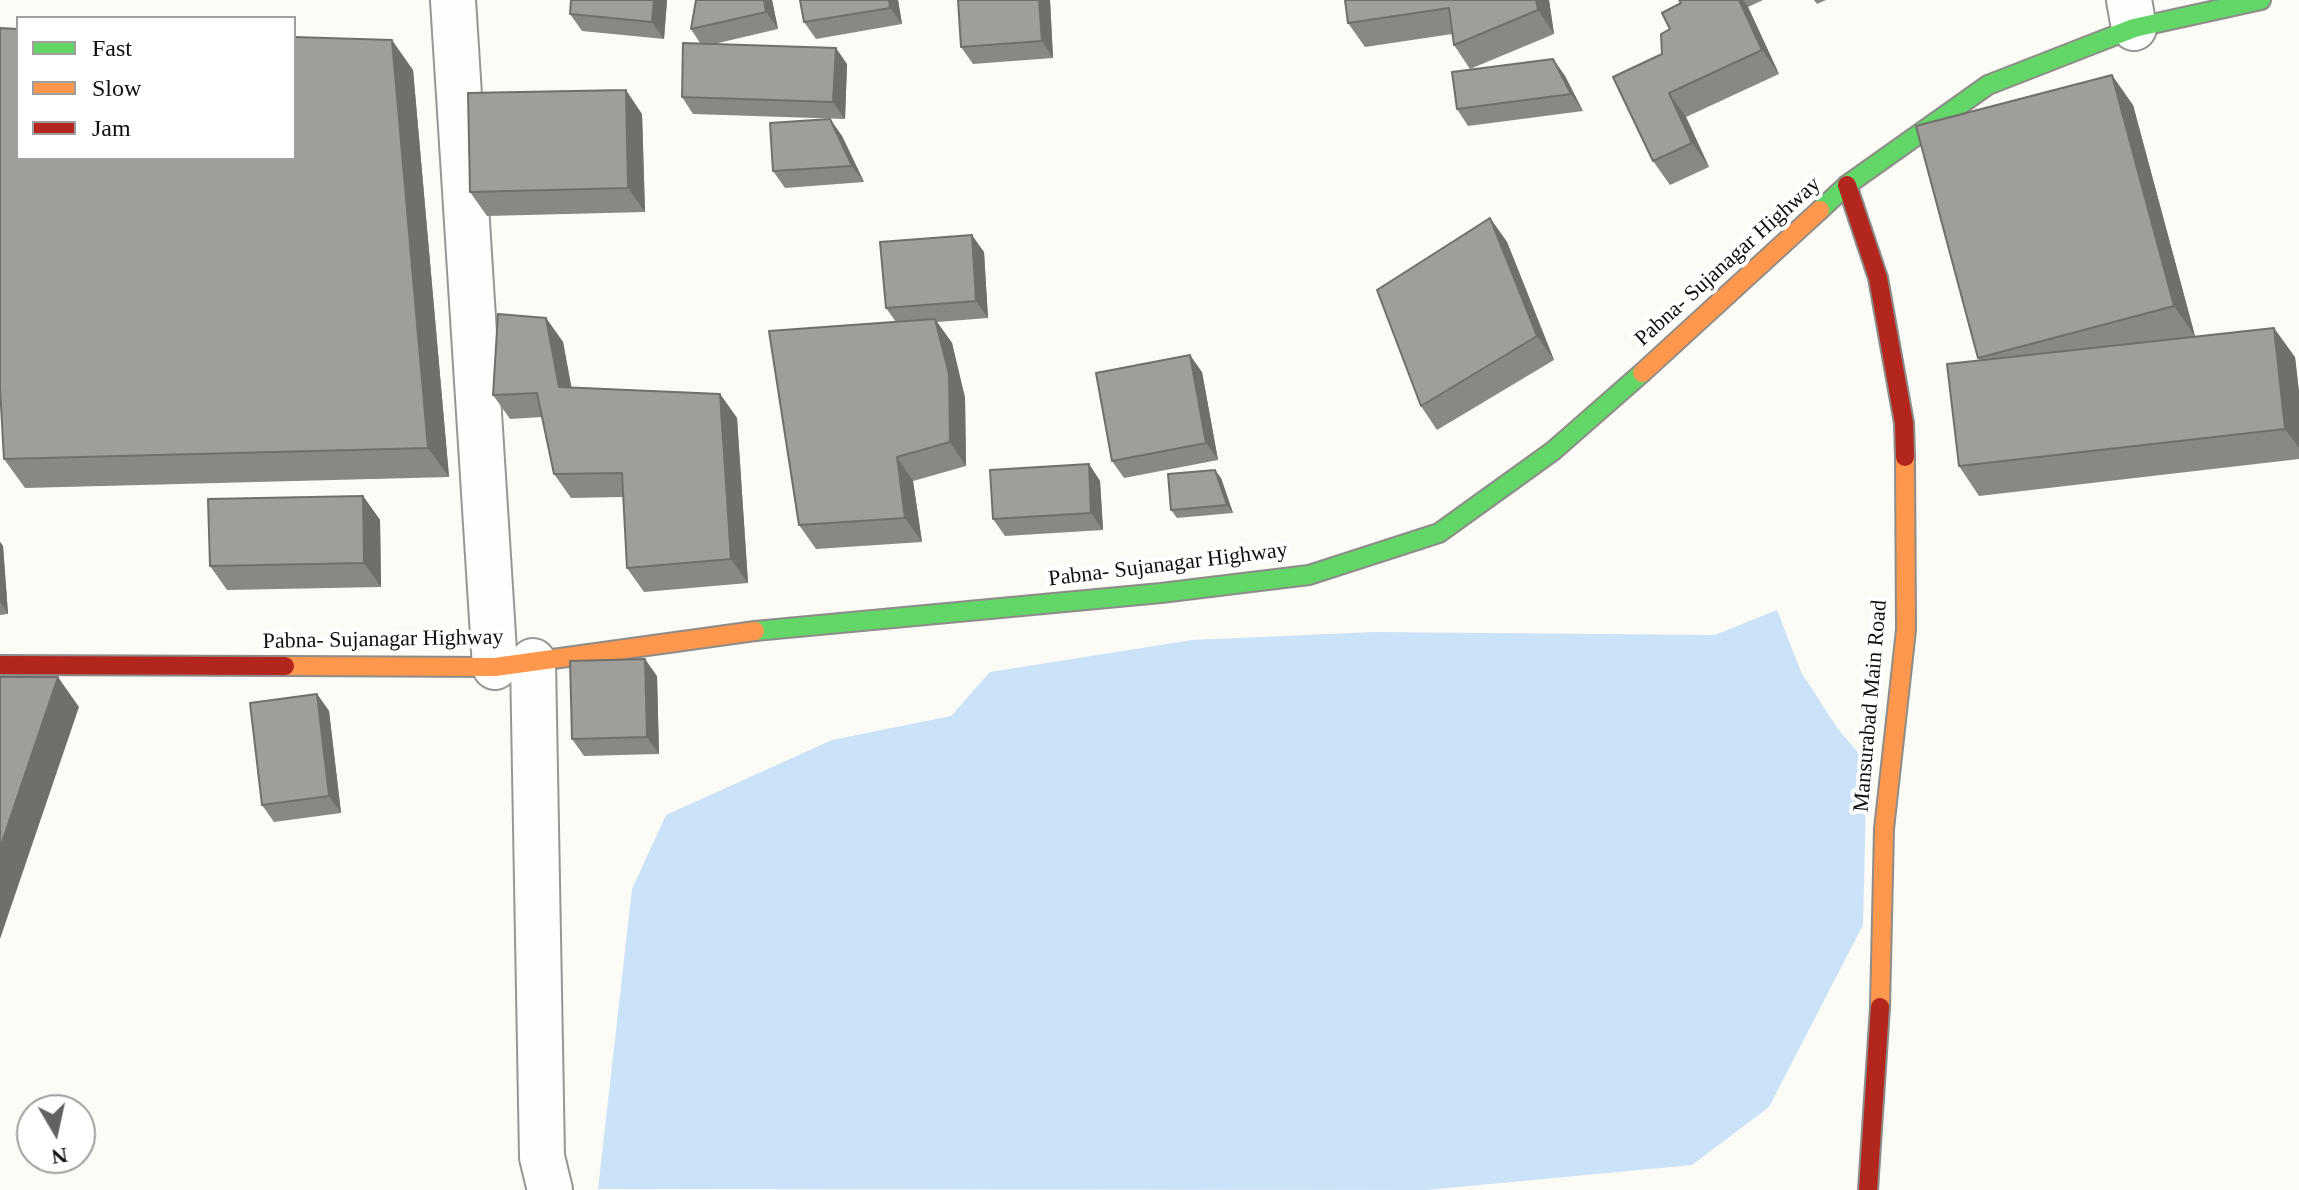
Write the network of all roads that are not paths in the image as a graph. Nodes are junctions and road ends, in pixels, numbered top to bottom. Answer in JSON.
{"nodes":[{"id":1,"x":453,"y":0,"type":"edge"},
{"id":2,"x":2261,"y":0,"type":"edge"},
{"id":3,"x":2132,"y":14,"type":"edge"},
{"id":4,"x":1847,"y":185,"type":"junction"},
{"id":5,"x":514,"y":664,"type":"junction"},
{"id":6,"x":0,"y":665,"type":"edge"},
{"id":7,"x":550,"y":1190,"type":"edge"},
{"id":8,"x":1868,"y":1190,"type":"edge"}],
"edges":[{"from":1,"to":5,"type":"street"},
{"from":2,"to":3,"type":"main road","name":"Pabna- Sujanagar Highway"},
{"from":3,"to":4,"type":"main road","name":"Pabna- Sujanagar Highway"},
{"from":4,"to":5,"type":"main road","name":"Pabna- Sujanagar Highway"},
{"from":4,"to":8,"type":"main road","name":"Mansurabad Main Road"},
{"from":5,"to":6,"type":"main road","name":"Pabna- Sujanagar Highway"},
{"from":5,"to":7,"type":"street"}]}
